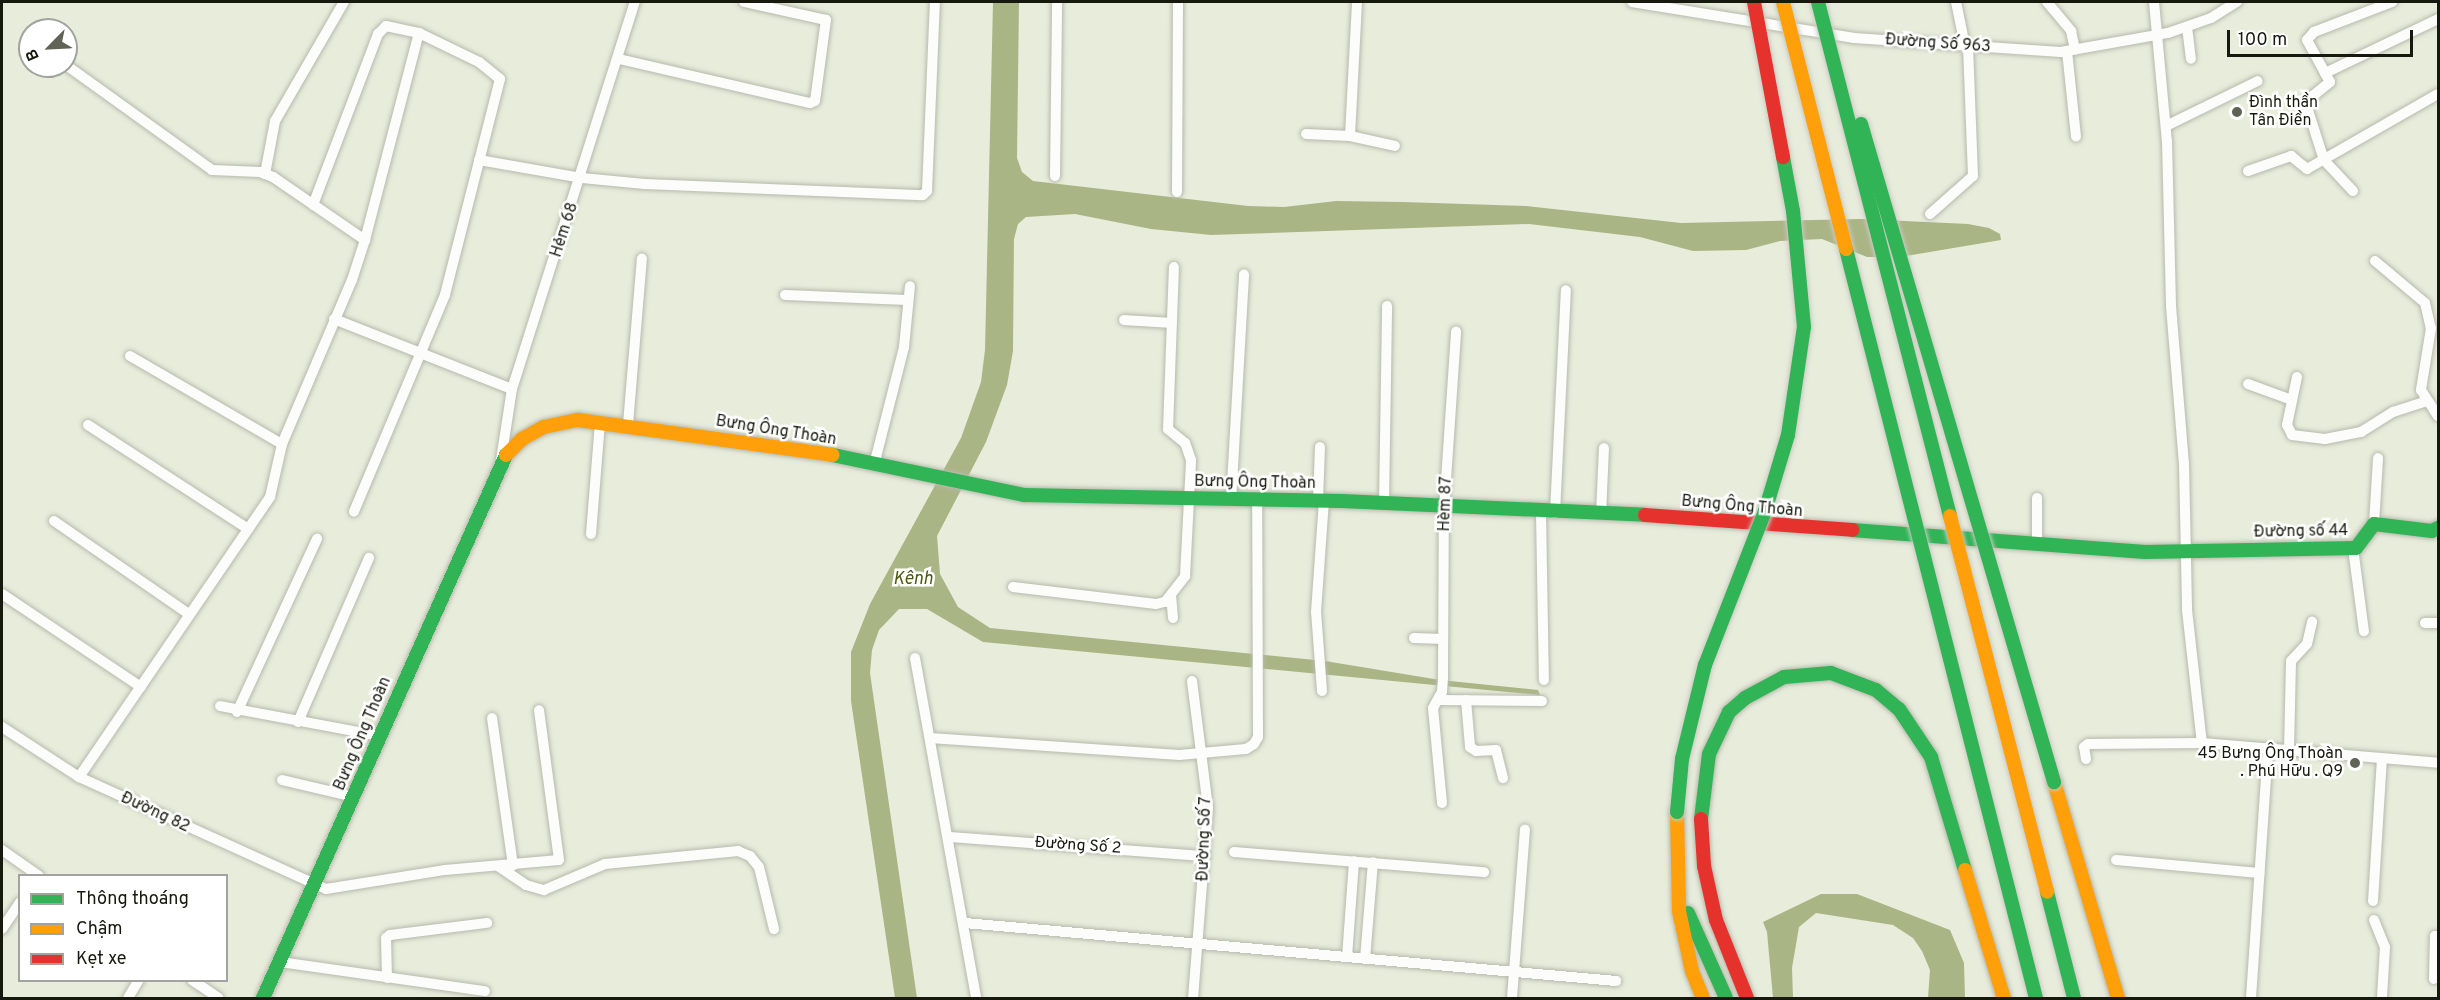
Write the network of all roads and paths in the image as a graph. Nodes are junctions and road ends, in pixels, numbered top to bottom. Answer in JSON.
{"nodes":[{"id":1,"x":344,"y":2,"type":"edge"},
{"id":2,"x":635,"y":2,"type":"edge"},
{"id":3,"x":744,"y":2,"type":"edge"},
{"id":4,"x":935,"y":2,"type":"edge"},
{"id":5,"x":1057,"y":2,"type":"edge"},
{"id":6,"x":1178,"y":2,"type":"edge"},
{"id":7,"x":1357,"y":2,"type":"edge"},
{"id":8,"x":1632,"y":2,"type":"edge"},
{"id":9,"x":1754,"y":2,"type":"edge"},
{"id":10,"x":1783,"y":2,"type":"edge"},
{"id":11,"x":1818,"y":2,"type":"edge"},
{"id":12,"x":1827,"y":2,"type":"edge"},
{"id":13,"x":1956,"y":2,"type":"edge"},
{"id":14,"x":2048,"y":2,"type":"edge"},
{"id":15,"x":2154,"y":2,"type":"edge"},
{"id":16,"x":2237,"y":2,"type":"edge"},
{"id":17,"x":2392,"y":2,"type":"edge"},
{"id":18,"x":757,"y":3,"type":"edge"},
{"id":19,"x":2439,"y":19,"type":"edge"},
{"id":20,"x":2187,"y":27,"type":"junction"},
{"id":21,"x":418,"y":33,"type":"junction"},
{"id":22,"x":2156,"y":35,"type":"junction"},
{"id":23,"x":1967,"y":46,"type":"junction"},
{"id":24,"x":2071,"y":51,"type":"junction"},
{"id":25,"x":619,"y":59,"type":"junction"},
{"id":26,"x":2191,"y":59,"type":"dead end"},
{"id":27,"x":2325,"y":73,"type":"junction"},
{"id":28,"x":78,"y":74,"type":"edge"},
{"id":29,"x":2258,"y":81,"type":"dead end"},
{"id":30,"x":2439,"y":94,"type":"edge"},
{"id":31,"x":2166,"y":126,"type":"junction"},
{"id":32,"x":1306,"y":134,"type":"dead end"},
{"id":33,"x":1350,"y":136,"type":"junction"},
{"id":34,"x":2076,"y":137,"type":"dead end"},
{"id":35,"x":1395,"y":146,"type":"dead end"},
{"id":36,"x":479,"y":160,"type":"junction"},
{"id":37,"x":2324,"y":160,"type":"junction"},
{"id":38,"x":2248,"y":171,"type":"dead end"},
{"id":39,"x":266,"y":174,"type":"junction"},
{"id":40,"x":1055,"y":176,"type":"dead end"},
{"id":41,"x":582,"y":178,"type":"junction"},
{"id":42,"x":2353,"y":191,"type":"dead end"},
{"id":43,"x":1177,"y":192,"type":"dead end"},
{"id":44,"x":313,"y":205,"type":"junction"},
{"id":45,"x":1930,"y":214,"type":"dead end"},
{"id":46,"x":365,"y":240,"type":"junction"},
{"id":47,"x":642,"y":259,"type":"dead end"},
{"id":48,"x":2375,"y":261,"type":"dead end"},
{"id":49,"x":1174,"y":267,"type":"dead end"},
{"id":50,"x":1244,"y":274,"type":"dead end"},
{"id":51,"x":909,"y":286,"type":"dead end"},
{"id":52,"x":1566,"y":290,"type":"dead end"},
{"id":53,"x":786,"y":295,"type":"dead end"},
{"id":54,"x":908,"y":300,"type":"junction"},
{"id":55,"x":1387,"y":306,"type":"dead end"},
{"id":56,"x":334,"y":319,"type":"junction"},
{"id":57,"x":1124,"y":320,"type":"dead end"},
{"id":58,"x":1172,"y":323,"type":"junction"},
{"id":59,"x":1456,"y":331,"type":"dead end"},
{"id":60,"x":421,"y":351,"type":"junction"},
{"id":61,"x":130,"y":356,"type":"dead end"},
{"id":62,"x":2297,"y":376,"type":"dead end"},
{"id":63,"x":2248,"y":384,"type":"dead end"},
{"id":64,"x":513,"y":389,"type":"junction"},
{"id":65,"x":2292,"y":400,"type":"junction"},
{"id":66,"x":2426,"y":401,"type":"junction"},
{"id":67,"x":2439,"y":416,"type":"edge"},
{"id":68,"x":600,"y":422,"type":"junction"},
{"id":69,"x":628,"y":424,"type":"junction"},
{"id":70,"x":88,"y":425,"type":"dead end"},
{"id":71,"x":282,"y":444,"type":"junction"},
{"id":72,"x":1320,"y":447,"type":"dead end"},
{"id":73,"x":1604,"y":448,"type":"dead end"},
{"id":74,"x":2378,"y":458,"type":"dead end"},
{"id":75,"x":501,"y":460,"type":"junction"},
{"id":76,"x":881,"y":466,"type":"junction"},
{"id":77,"x":2037,"y":498,"type":"dead end"},
{"id":78,"x":1191,"y":499,"type":"junction"},
{"id":79,"x":1231,"y":501,"type":"junction"},
{"id":80,"x":1321,"y":501,"type":"junction"},
{"id":81,"x":1257,"y":502,"type":"junction"},
{"id":82,"x":1384,"y":504,"type":"junction"},
{"id":83,"x":1444,"y":509,"type":"junction"},
{"id":84,"x":354,"y":512,"type":"dead end"},
{"id":85,"x":1548,"y":513,"type":"junction"},
{"id":86,"x":1601,"y":514,"type":"junction"},
{"id":87,"x":54,"y":521,"type":"dead end"},
{"id":88,"x":2374,"y":524,"type":"junction"},
{"id":89,"x":2439,"y":528,"type":"edge"},
{"id":90,"x":248,"y":529,"type":"junction"},
{"id":91,"x":591,"y":534,"type":"dead end"},
{"id":92,"x":317,"y":539,"type":"dead end"},
{"id":93,"x":2037,"y":542,"type":"junction"},
{"id":94,"x":2353,"y":548,"type":"junction"},
{"id":95,"x":2185,"y":552,"type":"junction"},
{"id":96,"x":369,"y":558,"type":"dead end"},
{"id":97,"x":1013,"y":587,"type":"dead end"},
{"id":98,"x":2,"y":594,"type":"edge"},
{"id":99,"x":1171,"y":595,"type":"junction"},
{"id":100,"x":189,"y":614,"type":"junction"},
{"id":101,"x":1173,"y":618,"type":"dead end"},
{"id":102,"x":2313,"y":622,"type":"dead end"},
{"id":103,"x":2425,"y":623,"type":"dead end"},
{"id":104,"x":2439,"y":623,"type":"edge"},
{"id":105,"x":2364,"y":632,"type":"dead end"},
{"id":106,"x":1414,"y":638,"type":"dead end"},
{"id":107,"x":1443,"y":639,"type":"junction"},
{"id":108,"x":915,"y":658,"type":"dead end"},
{"id":109,"x":1544,"y":680,"type":"dead end"},
{"id":110,"x":1192,"y":681,"type":"dead end"},
{"id":111,"x":141,"y":687,"type":"junction"},
{"id":112,"x":1322,"y":691,"type":"dead end"},
{"id":113,"x":1441,"y":696,"type":"junction"},
{"id":114,"x":1466,"y":700,"type":"junction"},
{"id":115,"x":1542,"y":701,"type":"dead end"},
{"id":116,"x":220,"y":706,"type":"dead end"},
{"id":117,"x":539,"y":710,"type":"dead end"},
{"id":118,"x":237,"y":712,"type":"junction"},
{"id":119,"x":492,"y":718,"type":"dead end"},
{"id":120,"x":298,"y":722,"type":"junction"},
{"id":121,"x":2,"y":727,"type":"edge"},
{"id":122,"x":381,"y":736,"type":"junction"},
{"id":123,"x":930,"y":738,"type":"junction"},
{"id":124,"x":2202,"y":743,"type":"junction"},
{"id":125,"x":2268,"y":748,"type":"junction"},
{"id":126,"x":2289,"y":750,"type":"junction"},
{"id":127,"x":1203,"y":755,"type":"junction"},
{"id":128,"x":2086,"y":759,"type":"dead end"},
{"id":129,"x":2382,"y":759,"type":"junction"},
{"id":130,"x":2439,"y":763,"type":"edge"},
{"id":131,"x":78,"y":777,"type":"junction"},
{"id":132,"x":1503,"y":778,"type":"dead end"},
{"id":133,"x":282,"y":780,"type":"dead end"},
{"id":134,"x":354,"y":797,"type":"junction"},
{"id":135,"x":1442,"y":803,"type":"dead end"},
{"id":136,"x":1524,"y":830,"type":"dead end"},
{"id":137,"x":950,"y":837,"type":"junction"},
{"id":138,"x":2,"y":850,"type":"edge"},
{"id":139,"x":1675,"y":850,"type":"junction"},
{"id":140,"x":1234,"y":852,"type":"dead end"},
{"id":141,"x":1206,"y":856,"type":"junction"},
{"id":142,"x":2116,"y":860,"type":"dead end"},
{"id":143,"x":1353,"y":861,"type":"junction"},
{"id":144,"x":1373,"y":862,"type":"junction"},
{"id":145,"x":498,"y":866,"type":"junction"},
{"id":146,"x":513,"y":866,"type":"junction"},
{"id":147,"x":1484,"y":872,"type":"dead end"},
{"id":148,"x":2259,"y":873,"type":"junction"},
{"id":149,"x":37,"y":874,"type":"edge"},
{"id":150,"x":315,"y":887,"type":"junction"},
{"id":151,"x":2373,"y":901,"type":"dead end"},
{"id":152,"x":18,"y":905,"type":"edge"},
{"id":153,"x":2374,"y":920,"type":"dead end"},
{"id":154,"x":487,"y":923,"type":"dead end"},
{"id":155,"x":965,"y":923,"type":"junction"},
{"id":156,"x":2,"y":928,"type":"edge"},
{"id":157,"x":774,"y":929,"type":"dead end"},
{"id":158,"x":2439,"y":936,"type":"edge"},
{"id":159,"x":1199,"y":941,"type":"junction"},
{"id":160,"x":1347,"y":957,"type":"junction"},
{"id":161,"x":1365,"y":959,"type":"junction"},
{"id":162,"x":280,"y":962,"type":"junction"},
{"id":163,"x":1514,"y":972,"type":"junction"},
{"id":164,"x":387,"y":978,"type":"junction"},
{"id":165,"x":2434,"y":979,"type":"dead end"},
{"id":166,"x":1616,"y":981,"type":"dead end"},
{"id":167,"x":138,"y":982,"type":"edge"},
{"id":168,"x":194,"y":982,"type":"edge"},
{"id":169,"x":485,"y":991,"type":"dead end"},
{"id":170,"x":128,"y":999,"type":"edge"},
{"id":171,"x":219,"y":999,"type":"edge"},
{"id":172,"x":262,"y":999,"type":"edge"},
{"id":173,"x":976,"y":999,"type":"edge"},
{"id":174,"x":1193,"y":999,"type":"edge"},
{"id":175,"x":1512,"y":999,"type":"edge"},
{"id":176,"x":1703,"y":999,"type":"edge"},
{"id":177,"x":1726,"y":999,"type":"edge"},
{"id":178,"x":1747,"y":999,"type":"edge"},
{"id":179,"x":2004,"y":999,"type":"edge"},
{"id":180,"x":2036,"y":999,"type":"edge"},
{"id":181,"x":2074,"y":999,"type":"edge"},
{"id":182,"x":2118,"y":999,"type":"edge"},
{"id":183,"x":2251,"y":999,"type":"edge"},
{"id":184,"x":2382,"y":999,"type":"edge"}],
"edges":[{"from":1,"to":39,"type":"street"},
{"from":2,"to":25,"type":"street","name":"Hẻm 68"},
{"from":3,"to":18,"type":"street"},
{"from":4,"to":41,"type":"street"},
{"from":5,"to":40,"type":"street"},
{"from":6,"to":43,"type":"street"},
{"from":7,"to":33,"type":"street"},
{"from":8,"to":23,"type":"street","name":"Đường Số 963"},
{"from":9,"to":139,"type":"main road","bridge":true},
{"from":10,"to":180,"type":"main road","bridge":true},
{"from":11,"to":181,"type":"main road","bridge":true},
{"from":12,"to":182,"type":"main road","bridge":true},
{"from":13,"to":23,"type":"street"},
{"from":14,"to":24,"type":"street"},
{"from":15,"to":22,"type":"street"},
{"from":16,"to":20,"type":"street","name":"Đường Số 963"},
{"from":17,"to":27,"type":"street"},
{"from":18,"to":25,"type":"street"},
{"from":19,"to":27,"type":"street"},
{"from":20,"to":22,"type":"street","name":"Đường Số 963"},
{"from":20,"to":26,"type":"street"},
{"from":21,"to":36,"type":"street"},
{"from":21,"to":44,"type":"street"},
{"from":21,"to":46,"type":"street"},
{"from":22,"to":24,"type":"street","name":"Đường Số 963"},
{"from":22,"to":31,"type":"street"},
{"from":23,"to":24,"type":"street","name":"Đường Số 963"},
{"from":23,"to":45,"type":"street"},
{"from":24,"to":34,"type":"street"},
{"from":25,"to":41,"type":"street","name":"Hẻm 68"},
{"from":27,"to":37,"type":"street"},
{"from":28,"to":39,"type":"street"},
{"from":29,"to":31,"type":"street"},
{"from":30,"to":37,"type":"street"},
{"from":31,"to":95,"type":"street"},
{"from":32,"to":33,"type":"street"},
{"from":33,"to":35,"type":"street"},
{"from":36,"to":41,"type":"street"},
{"from":36,"to":60,"type":"street"},
{"from":37,"to":38,"type":"street"},
{"from":37,"to":42,"type":"street"},
{"from":39,"to":44,"type":"street"},
{"from":41,"to":64,"type":"street","name":"Hẻm 68"},
{"from":44,"to":46,"type":"street"},
{"from":46,"to":56,"type":"street"},
{"from":47,"to":69,"type":"street"},
{"from":48,"to":66,"type":"street"},
{"from":49,"to":58,"type":"street"},
{"from":50,"to":79,"type":"street"},
{"from":51,"to":54,"type":"street"},
{"from":52,"to":85,"type":"street"},
{"from":53,"to":54,"type":"street"},
{"from":54,"to":76,"type":"street"},
{"from":55,"to":82,"type":"street"},
{"from":56,"to":60,"type":"street"},
{"from":56,"to":71,"type":"street"},
{"from":57,"to":58,"type":"street"},
{"from":58,"to":78,"type":"street"},
{"from":59,"to":83,"type":"street","name":"Hèm 87"},
{"from":60,"to":64,"type":"street"},
{"from":60,"to":84,"type":"street"},
{"from":61,"to":71,"type":"street"},
{"from":62,"to":65,"type":"street"},
{"from":63,"to":65,"type":"street"},
{"from":64,"to":75,"type":"street","name":"Hẻm 68"},
{"from":65,"to":66,"type":"street"},
{"from":66,"to":67,"type":"street"},
{"from":68,"to":69,"type":"main road","name":"Bưng Ông Thoàn"},
{"from":68,"to":75,"type":"main road","name":"Bưng Ông Thoàn"},
{"from":68,"to":91,"type":"street"},
{"from":69,"to":76,"type":"main road","name":"Bưng Ông Thoàn"},
{"from":70,"to":90,"type":"street"},
{"from":71,"to":90,"type":"street"},
{"from":72,"to":80,"type":"street"},
{"from":73,"to":86,"type":"street"},
{"from":74,"to":88,"type":"street"},
{"from":75,"to":122,"type":"main road","name":"Bưng Ông Thoàn"},
{"from":76,"to":78,"type":"main road","name":"Bưng Ông Thoàn"},
{"from":77,"to":93,"type":"street"},
{"from":78,"to":79,"type":"main road","name":"Bưng Ông Thoàn"},
{"from":78,"to":99,"type":"street"},
{"from":79,"to":81,"type":"main road","name":"Bưng Ông Thoàn"},
{"from":80,"to":81,"type":"main road","name":"Bưng Ông Thoàn"},
{"from":80,"to":82,"type":"main road","name":"Bưng Ông Thoàn"},
{"from":80,"to":112,"type":"street"},
{"from":81,"to":127,"type":"street"},
{"from":82,"to":83,"type":"main road","name":"Bưng Ông Thoàn"},
{"from":83,"to":85,"type":"main road","name":"Bưng Ông Thoàn"},
{"from":83,"to":107,"type":"street","name":"Hèm 87"},
{"from":85,"to":86,"type":"main road","name":"Bưng Ông Thoàn"},
{"from":85,"to":109,"type":"street"},
{"from":86,"to":93,"type":"main road","name":"Bưng Ông Thoàn"},
{"from":87,"to":100,"type":"street"},
{"from":88,"to":89,"type":"main road"},
{"from":88,"to":94,"type":"main road","name":"Đường số 44"},
{"from":90,"to":100,"type":"street"},
{"from":92,"to":118,"type":"street"},
{"from":93,"to":95,"type":"main road","name":"Bưng Ông Thoàn"},
{"from":94,"to":95,"type":"main road","name":"Đường số 44"},
{"from":94,"to":105,"type":"street"},
{"from":95,"to":124,"type":"street"},
{"from":96,"to":120,"type":"street"},
{"from":97,"to":99,"type":"street"},
{"from":98,"to":111,"type":"street"},
{"from":99,"to":101,"type":"street"},
{"from":100,"to":111,"type":"street"},
{"from":102,"to":126,"type":"street"},
{"from":103,"to":104,"type":"street"},
{"from":106,"to":107,"type":"street"},
{"from":107,"to":113,"type":"street","name":"Hèm 87"},
{"from":108,"to":123,"type":"street"},
{"from":110,"to":127,"type":"street","name":"Đường Số 7"},
{"from":111,"to":131,"type":"street"},
{"from":113,"to":114,"type":"street"},
{"from":113,"to":135,"type":"street","name":"Hèm 87"},
{"from":114,"to":115,"type":"street"},
{"from":114,"to":132,"type":"street"},
{"from":116,"to":118,"type":"street"},
{"from":117,"to":146,"type":"street"},
{"from":118,"to":120,"type":"street"},
{"from":119,"to":146,"type":"street"},
{"from":120,"to":122,"type":"street"},
{"from":121,"to":131,"type":"street","name":"Đường 82"},
{"from":122,"to":134,"type":"main road","name":"Bưng Ông Thoàn"},
{"from":123,"to":127,"type":"street"},
{"from":123,"to":137,"type":"street"},
{"from":124,"to":125,"type":"street"},
{"from":124,"to":128,"type":"street"},
{"from":125,"to":126,"type":"street"},
{"from":125,"to":148,"type":"street"},
{"from":126,"to":129,"type":"street"},
{"from":127,"to":141,"type":"street","name":"Đường Số 7"},
{"from":129,"to":130,"type":"street"},
{"from":129,"to":151,"type":"street"},
{"from":131,"to":150,"type":"street","name":"Đường 82"},
{"from":133,"to":134,"type":"street"},
{"from":134,"to":150,"type":"main road","name":"Bưng Ông Thoàn"},
{"from":136,"to":163,"type":"street"},
{"from":137,"to":141,"type":"street","name":"Đường Số 2"},
{"from":137,"to":155,"type":"street"},
{"from":138,"to":149,"type":"street"},
{"from":139,"to":176,"type":"main road"},
{"from":139,"to":177,"type":"main road"},
{"from":140,"to":143,"type":"street"},
{"from":141,"to":159,"type":"street","name":"Đường Số 7"},
{"from":142,"to":148,"type":"street"},
{"from":143,"to":144,"type":"street"},
{"from":143,"to":160,"type":"street"},
{"from":144,"to":147,"type":"street"},
{"from":144,"to":161,"type":"street"},
{"from":145,"to":146,"type":"street"},
{"from":145,"to":150,"type":"street"},
{"from":145,"to":157,"type":"street"},
{"from":148,"to":183,"type":"street"},
{"from":150,"to":162,"type":"main road","name":"Bưng Ông Thoàn"},
{"from":152,"to":156,"type":"street"},
{"from":153,"to":184,"type":"street"},
{"from":154,"to":164,"type":"street"},
{"from":155,"to":159,"type":"street"},
{"from":155,"to":173,"type":"street"},
{"from":158,"to":165,"type":"street"},
{"from":159,"to":160,"type":"street"},
{"from":159,"to":174,"type":"street","name":"Đường Số 7"},
{"from":160,"to":161,"type":"street"},
{"from":161,"to":163,"type":"street"},
{"from":162,"to":164,"type":"street"},
{"from":162,"to":172,"type":"main road","name":"Bưng Ông Thoàn"},
{"from":163,"to":166,"type":"street"},
{"from":163,"to":175,"type":"street"},
{"from":164,"to":169,"type":"street"},
{"from":167,"to":170,"type":"street"},
{"from":168,"to":171,"type":"street"},
{"from":178,"to":179,"type":"main road"}]}
